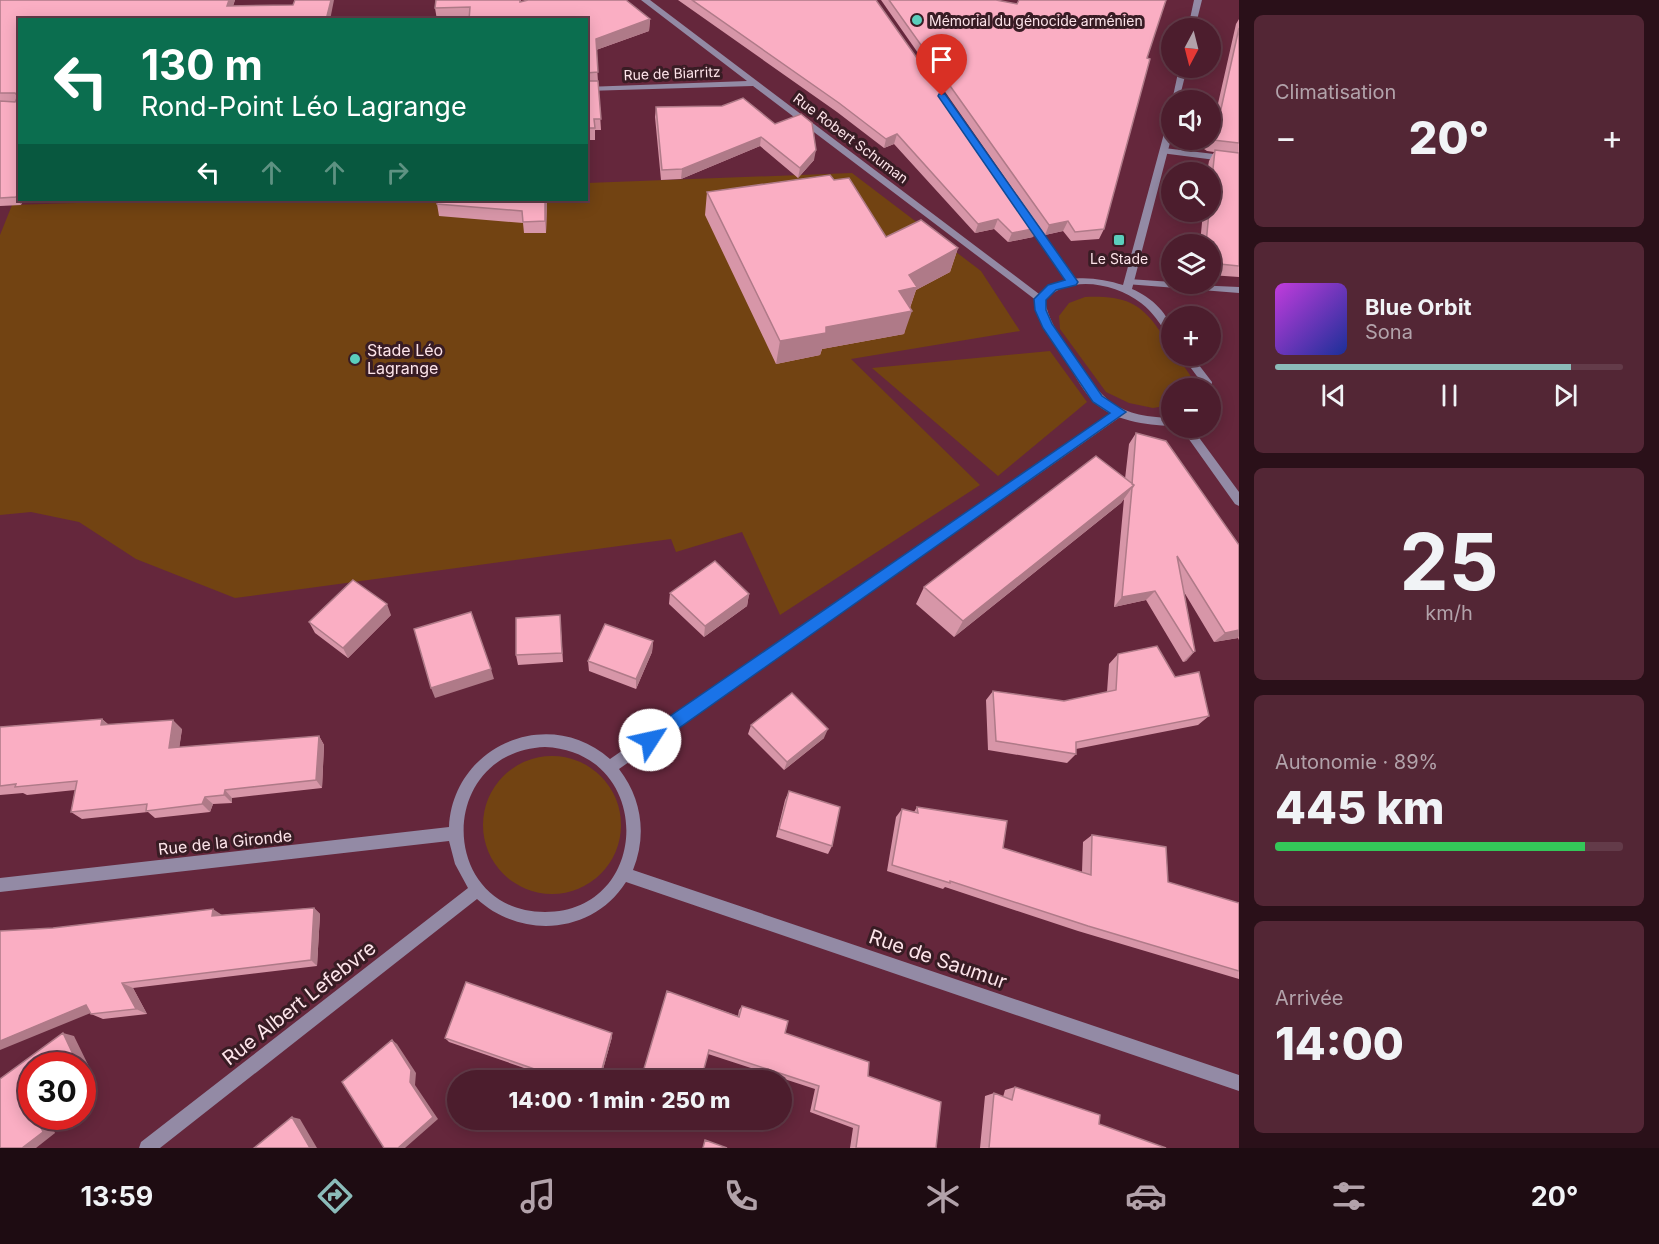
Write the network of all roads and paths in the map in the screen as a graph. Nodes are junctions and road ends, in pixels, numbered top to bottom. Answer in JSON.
{"nodes":[{"id":1,"x":645,"y":0,"type":"edge"},
{"id":2,"x":1198,"y":0,"type":"edge"},
{"id":3,"x":1194,"y":18,"type":"edge"},
{"id":4,"x":758,"y":83,"type":"junction"},
{"id":5,"x":588,"y":89,"type":"edge"},
{"id":6,"x":1164,"y":151,"type":"joint"},
{"id":7,"x":1239,"y":160,"type":"edge"},
{"id":8,"x":1018,"y":203,"type":"edge"},
{"id":9,"x":1072,"y":282,"type":"junction"},
{"id":10,"x":1128,"y":286,"type":"junction"},
{"id":11,"x":1239,"y":290,"type":"edge"},
{"id":12,"x":1040,"y":299,"type":"junction"},
{"id":13,"x":1161,"y":317,"type":"edge"},
{"id":14,"x":1195,"y":366,"type":"edge"},
{"id":15,"x":1204,"y":378,"type":"edge"},
{"id":16,"x":1119,"y":412,"type":"junction"},
{"id":17,"x":1161,"y":422,"type":"edge"},
{"id":18,"x":1193,"y":438,"type":"edge"},
{"id":19,"x":1239,"y":501,"type":"edge"},
{"id":20,"x":612,"y":766,"type":"junction"},
{"id":21,"x":454,"y":833,"type":"junction"},
{"id":22,"x":623,"y":874,"type":"junction"},
{"id":23,"x":0,"y":885,"type":"edge"},
{"id":24,"x":476,"y":891,"type":"junction"},
{"id":25,"x":1239,"y":1083,"type":"edge"},
{"id":26,"x":147,"y":1148,"type":"edge"}],
"edges":[{"from":1,"to":4,"type":"street","name":"Rue Robert Schuman"},
{"from":2,"to":3,"type":"street"},
{"from":4,"to":5,"type":"street","name":"Rue de Biarritz"},
{"from":4,"to":12,"type":"street","name":"Rue Robert Schuman"},
{"from":6,"to":7,"type":"street"},
{"from":6,"to":10,"type":"street"},
{"from":8,"to":9,"type":"street"},
{"from":9,"to":10,"type":"street"},
{"from":9,"to":12,"type":"street"},
{"from":10,"to":11,"type":"street"},
{"from":10,"to":13,"type":"street"},
{"from":12,"to":16,"type":"street"},
{"from":14,"to":15,"type":"street"},
{"from":16,"to":17,"type":"street"},
{"from":16,"to":20,"type":"street"},
{"from":18,"to":19,"type":"street"},
{"from":20,"to":21,"type":"street"},
{"from":20,"to":22,"type":"street"},
{"from":21,"to":23,"type":"street","name":"Rue de la Gironde"},
{"from":21,"to":24,"type":"street"},
{"from":22,"to":24,"type":"street"},
{"from":22,"to":25,"type":"street","name":"Rue de Saumur"},
{"from":24,"to":26,"type":"street","name":"Rue Albert Lefebvre"}]}
